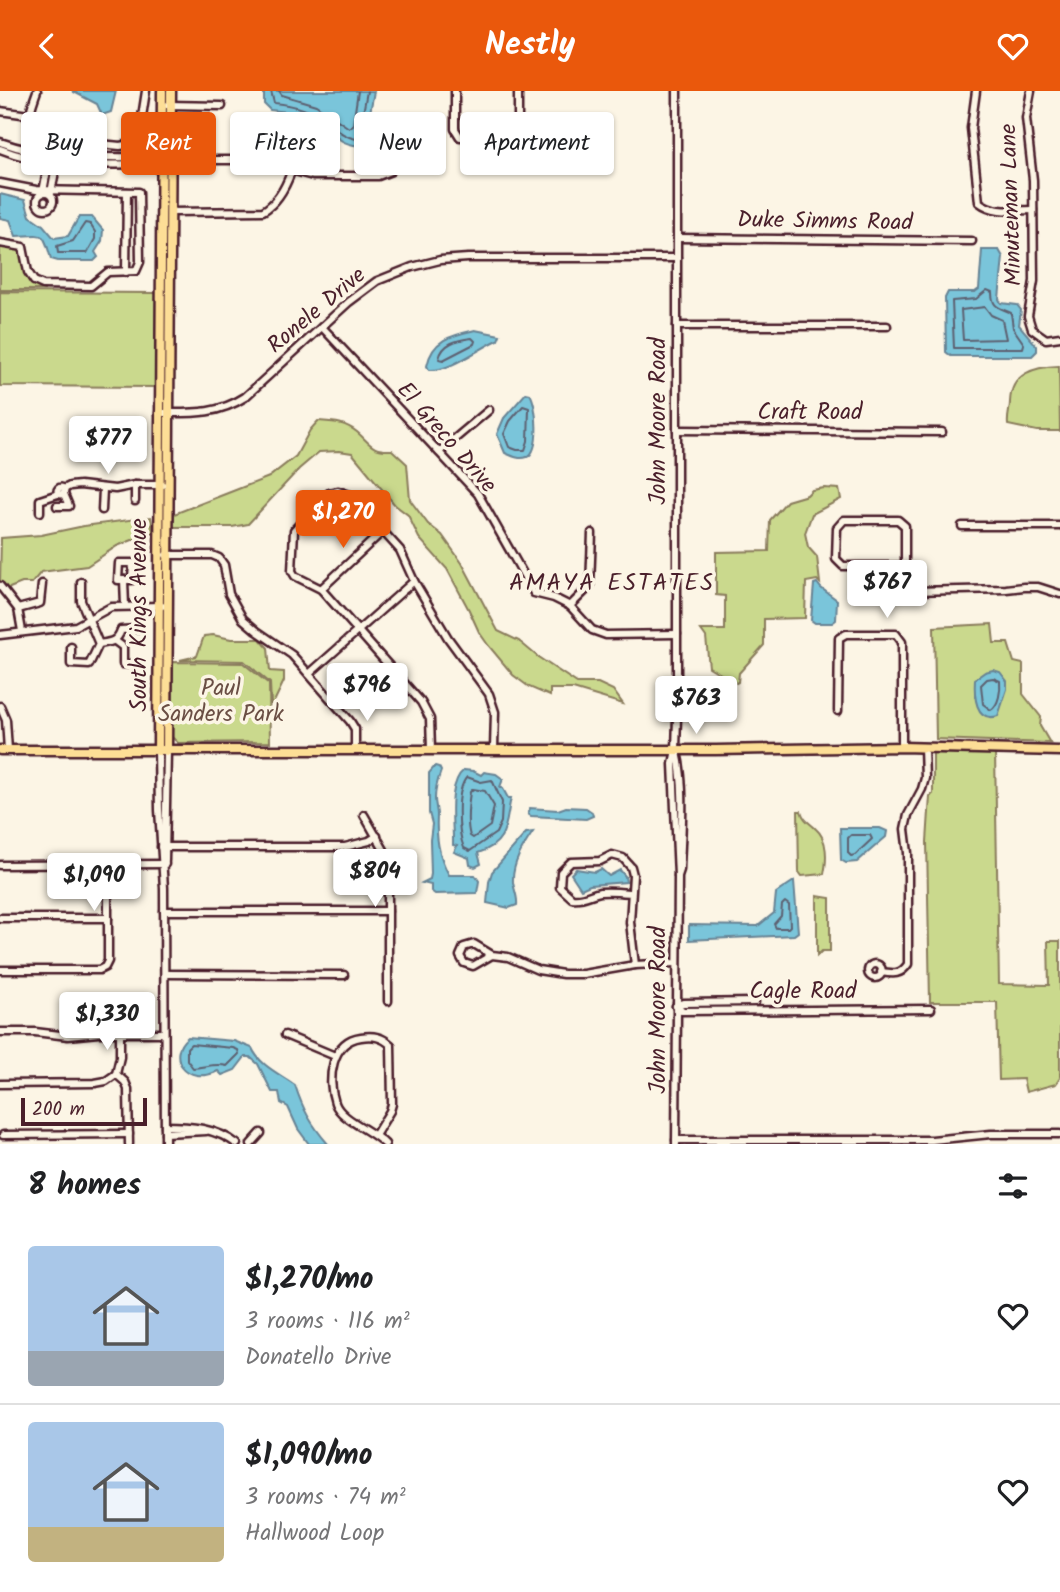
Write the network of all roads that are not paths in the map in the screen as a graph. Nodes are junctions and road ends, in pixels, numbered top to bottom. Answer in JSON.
{"nodes":[{"id":1,"x":37,"y":91,"type":"edge"},
{"id":2,"x":146,"y":91,"type":"edge"},
{"id":3,"x":162,"y":91,"type":"edge"},
{"id":4,"x":171,"y":91,"type":"edge"},
{"id":5,"x":455,"y":91,"type":"edge"},
{"id":6,"x":518,"y":91,"type":"edge"},
{"id":7,"x":677,"y":91,"type":"edge"},
{"id":8,"x":976,"y":91,"type":"edge"},
{"id":9,"x":1031,"y":91,"type":"edge"},
{"id":10,"x":167,"y":106,"type":"junction"},
{"id":11,"x":222,"y":106,"type":"dead end"},
{"id":12,"x":0,"y":111,"type":"edge"},
{"id":13,"x":30,"y":112,"type":"edge"},
{"id":14,"x":167,"y":112,"type":"edge"},
{"id":15,"x":21,"y":114,"type":"edge"},
{"id":16,"x":0,"y":142,"type":"edge"},
{"id":17,"x":107,"y":144,"type":"edge"},
{"id":18,"x":21,"y":148,"type":"edge"},
{"id":19,"x":0,"y":149,"type":"edge"},
{"id":20,"x":21,"y":153,"type":"edge"},
{"id":21,"x":51,"y":175,"type":"edge"},
{"id":22,"x":164,"y":175,"type":"edge"},
{"id":23,"x":166,"y":175,"type":"edge"},
{"id":24,"x":290,"y":175,"type":"edge"},
{"id":25,"x":308,"y":175,"type":"edge"},
{"id":26,"x":381,"y":175,"type":"edge"},
{"id":27,"x":0,"y":183,"type":"edge"},
{"id":28,"x":127,"y":192,"type":"junction"},
{"id":29,"x":47,"y":193,"type":"junction"},
{"id":30,"x":1033,"y":210,"type":"junction"},
{"id":31,"x":170,"y":212,"type":"junction"},
{"id":32,"x":677,"y":238,"type":"junction"},
{"id":33,"x":972,"y":241,"type":"dead end"},
{"id":34,"x":0,"y":243,"type":"edge"},
{"id":35,"x":677,"y":258,"type":"junction"},
{"id":36,"x":126,"y":272,"type":"junction"},
{"id":37,"x":677,"y":326,"type":"junction"},
{"id":38,"x":887,"y":326,"type":"dead end"},
{"id":39,"x":322,"y":327,"type":"junction"},
{"id":40,"x":1060,"y":337,"type":"edge"},
{"id":41,"x":489,"y":410,"type":"dead end"},
{"id":42,"x":164,"y":413,"type":"junction"},
{"id":43,"x":677,"y":430,"type":"junction"},
{"id":44,"x":942,"y":432,"type":"dead end"},
{"id":45,"x":439,"y":452,"type":"junction"},
{"id":46,"x":135,"y":485,"type":"junction"},
{"id":47,"x":164,"y":485,"type":"junction"},
{"id":48,"x":103,"y":489,"type":"junction"},
{"id":49,"x":62,"y":492,"type":"junction"},
{"id":50,"x":135,"y":501,"type":"dead end"},
{"id":51,"x":57,"y":506,"type":"dead end"},
{"id":52,"x":102,"y":510,"type":"dead end"},
{"id":53,"x":40,"y":512,"type":"dead end"},
{"id":54,"x":962,"y":526,"type":"dead end"},
{"id":55,"x":1060,"y":526,"type":"edge"},
{"id":56,"x":383,"y":531,"type":"junction"},
{"id":57,"x":592,"y":533,"type":"dead end"},
{"id":58,"x":163,"y":555,"type":"junction"},
{"id":59,"x":905,"y":566,"type":"junction"},
{"id":60,"x":124,"y":580,"type":"dead end"},
{"id":61,"x":81,"y":582,"type":"dead end"},
{"id":62,"x":414,"y":582,"type":"junction"},
{"id":63,"x":41,"y":584,"type":"dead end"},
{"id":64,"x":0,"y":586,"type":"edge"},
{"id":65,"x":321,"y":589,"type":"junction"},
{"id":66,"x":1060,"y":594,"type":"edge"},
{"id":67,"x":125,"y":605,"type":"junction"},
{"id":68,"x":163,"y":606,"type":"junction"},
{"id":69,"x":570,"y":606,"type":"junction"},
{"id":70,"x":18,"y":608,"type":"junction"},
{"id":71,"x":88,"y":620,"type":"junction"},
{"id":72,"x":137,"y":629,"type":"dead end"},
{"id":73,"x":357,"y":629,"type":"junction"},
{"id":74,"x":22,"y":631,"type":"junction"},
{"id":75,"x":677,"y":634,"type":"junction"},
{"id":76,"x":0,"y":635,"type":"edge"},
{"id":77,"x":115,"y":641,"type":"junction"},
{"id":78,"x":99,"y":644,"type":"junction"},
{"id":79,"x":71,"y":647,"type":"dead end"},
{"id":80,"x":135,"y":664,"type":"dead end"},
{"id":81,"x":309,"y":674,"type":"junction"},
{"id":82,"x":0,"y":706,"type":"edge"},
{"id":83,"x":838,"y":711,"type":"dead end"},
{"id":84,"x":902,"y":747,"type":"junction"},
{"id":85,"x":924,"y":748,"type":"junction"},
{"id":86,"x":355,"y":749,"type":"junction"},
{"id":87,"x":431,"y":749,"type":"junction"},
{"id":88,"x":495,"y":749,"type":"junction"},
{"id":89,"x":4,"y":750,"type":"edge"},
{"id":90,"x":676,"y":750,"type":"junction"},
{"id":91,"x":163,"y":751,"type":"junction"},
{"id":92,"x":1060,"y":751,"type":"edge"},
{"id":93,"x":364,"y":815,"type":"dead end"},
{"id":94,"x":377,"y":836,"type":"junction"},
{"id":95,"x":163,"y":847,"type":"junction"},
{"id":96,"x":163,"y":865,"type":"junction"},
{"id":97,"x":0,"y":866,"type":"edge"},
{"id":98,"x":108,"y":866,"type":"junction"},
{"id":99,"x":631,"y":893,"type":"junction"},
{"id":100,"x":164,"y":911,"type":"junction"},
{"id":101,"x":388,"y":911,"type":"junction"},
{"id":102,"x":0,"y":918,"type":"edge"},
{"id":103,"x":108,"y":918,"type":"junction"},
{"id":104,"x":492,"y":955,"type":"junction"},
{"id":105,"x":676,"y":963,"type":"junction"},
{"id":106,"x":635,"y":965,"type":"junction"},
{"id":107,"x":0,"y":970,"type":"edge"},
{"id":108,"x":881,"y":972,"type":"dead end"},
{"id":109,"x":164,"y":974,"type":"junction"},
{"id":110,"x":344,"y":975,"type":"dead end"},
{"id":111,"x":388,"y":1001,"type":"dead end"},
{"id":112,"x":755,"y":1002,"type":"dead end"},
{"id":113,"x":676,"y":1006,"type":"junction"},
{"id":114,"x":931,"y":1009,"type":"dead end"},
{"id":115,"x":0,"y":1032,"type":"edge"},
{"id":116,"x":120,"y":1032,"type":"junction"},
{"id":117,"x":163,"y":1033,"type":"junction"},
{"id":118,"x":285,"y":1035,"type":"dead end"},
{"id":119,"x":335,"y":1056,"type":"junction"},
{"id":120,"x":116,"y":1074,"type":"junction"},
{"id":121,"x":0,"y":1084,"type":"edge"},
{"id":122,"x":165,"y":1129,"type":"junction"},
{"id":123,"x":261,"y":1133,"type":"dead end"},
{"id":124,"x":1060,"y":1133,"type":"edge"},
{"id":125,"x":129,"y":1134,"type":"junction"},
{"id":126,"x":376,"y":1134,"type":"junction"},
{"id":127,"x":3,"y":1135,"type":"dead end"},
{"id":128,"x":676,"y":1142,"type":"edge"},
{"id":129,"x":129,"y":1144,"type":"edge"},
{"id":130,"x":165,"y":1144,"type":"edge"},
{"id":131,"x":237,"y":1144,"type":"edge"},
{"id":132,"x":251,"y":1144,"type":"edge"},
{"id":133,"x":386,"y":1144,"type":"edge"}],
"edges":[{"from":1,"to":13,"type":"street"},
{"from":2,"to":17,"type":"street"},
{"from":3,"to":10,"type":"main road","name":"South Kings Avenue"},
{"from":4,"to":10,"type":"main road","name":"South Kings Avenue"},
{"from":5,"to":6,"type":"street"},
{"from":7,"to":32,"type":"street","name":"John Moore Road"},
{"from":8,"to":30,"type":"street"},
{"from":9,"to":30,"type":"street","name":"Minuteman Lane"},
{"from":10,"to":11,"type":"street"},
{"from":10,"to":14,"type":"main road","name":"South Kings Avenue"},
{"from":12,"to":15,"type":"street"},
{"from":16,"to":18,"type":"street"},
{"from":19,"to":20,"type":"street"},
{"from":21,"to":29,"type":"street"},
{"from":22,"to":42,"type":"main road","name":"South Kings Avenue"},
{"from":23,"to":31,"type":"main road","name":"South Kings Avenue"},
{"from":24,"to":31,"type":"street"},
{"from":25,"to":26,"type":"street"},
{"from":27,"to":29,"type":"street"},
{"from":28,"to":29,"type":"street"},
{"from":28,"to":36,"type":"street"},
{"from":28,"to":36,"type":"street"},
{"from":30,"to":40,"type":"street","name":"Minuteman Lane"},
{"from":31,"to":42,"type":"main road","name":"South Kings Avenue"},
{"from":32,"to":33,"type":"street","name":"Duke Simms Road"},
{"from":32,"to":35,"type":"street","name":"John Moore Road"},
{"from":34,"to":36,"type":"street"},
{"from":35,"to":37,"type":"street","name":"John Moore Road"},
{"from":35,"to":39,"type":"street","name":"Ronele Drive"},
{"from":37,"to":38,"type":"street"},
{"from":37,"to":43,"type":"street","name":"John Moore Road"},
{"from":39,"to":42,"type":"street","name":"Ronele Drive"},
{"from":39,"to":45,"type":"street","name":"El Greco Drive"},
{"from":41,"to":45,"type":"street"},
{"from":42,"to":47,"type":"main road","name":"South Kings Avenue"},
{"from":43,"to":44,"type":"street","name":"Craft Road"},
{"from":43,"to":75,"type":"street","name":"John Moore Road"},
{"from":45,"to":69,"type":"street","name":"El Greco Drive"},
{"from":46,"to":47,"type":"street"},
{"from":46,"to":48,"type":"street"},
{"from":46,"to":50,"type":"street"},
{"from":47,"to":58,"type":"main road","name":"South Kings Avenue"},
{"from":48,"to":49,"type":"street"},
{"from":48,"to":52,"type":"street"},
{"from":49,"to":51,"type":"street"},
{"from":49,"to":53,"type":"street"},
{"from":54,"to":55,"type":"street"},
{"from":56,"to":62,"type":"street"},
{"from":56,"to":65,"type":"street"},
{"from":56,"to":65,"type":"street"},
{"from":57,"to":69,"type":"street"},
{"from":58,"to":68,"type":"main road","name":"South Kings Avenue"},
{"from":58,"to":81,"type":"street"},
{"from":59,"to":59,"type":"street"},
{"from":59,"to":66,"type":"street"},
{"from":60,"to":67,"type":"street"},
{"from":61,"to":71,"type":"street"},
{"from":62,"to":73,"type":"street"},
{"from":62,"to":88,"type":"street"},
{"from":63,"to":70,"type":"street"},
{"from":64,"to":70,"type":"street"},
{"from":65,"to":73,"type":"street"},
{"from":67,"to":68,"type":"street"},
{"from":67,"to":71,"type":"street"},
{"from":68,"to":91,"type":"main road","name":"South Kings Avenue"},
{"from":69,"to":75,"type":"street","name":"El Greco Drive"},
{"from":70,"to":74,"type":"street"},
{"from":71,"to":74,"type":"street"},
{"from":71,"to":78,"type":"street"},
{"from":72,"to":77,"type":"street"},
{"from":73,"to":81,"type":"street"},
{"from":73,"to":87,"type":"street"},
{"from":74,"to":76,"type":"street"},
{"from":75,"to":90,"type":"street","name":"John Moore Road"},
{"from":77,"to":78,"type":"street"},
{"from":77,"to":80,"type":"street"},
{"from":78,"to":79,"type":"street"},
{"from":81,"to":86,"type":"street"},
{"from":82,"to":89,"type":"street"},
{"from":83,"to":84,"type":"street"},
{"from":84,"to":85,"type":"main road"},
{"from":84,"to":90,"type":"main road"},
{"from":85,"to":92,"type":"main road"},
{"from":85,"to":108,"type":"street"},
{"from":86,"to":87,"type":"main road"},
{"from":86,"to":91,"type":"main road"},
{"from":87,"to":88,"type":"main road"},
{"from":88,"to":90,"type":"main road"},
{"from":89,"to":91,"type":"main road"},
{"from":90,"to":105,"type":"street","name":"John Moore Road"},
{"from":91,"to":95,"type":"street","name":"South Kings Avenue"},
{"from":93,"to":94,"type":"street"},
{"from":94,"to":95,"type":"street"},
{"from":94,"to":101,"type":"street"},
{"from":95,"to":96,"type":"street","name":"South Kings Avenue"},
{"from":96,"to":98,"type":"street"},
{"from":96,"to":100,"type":"street","name":"South Kings Avenue"},
{"from":97,"to":98,"type":"street"},
{"from":98,"to":103,"type":"street"},
{"from":99,"to":99,"type":"street"},
{"from":99,"to":106,"type":"street"},
{"from":100,"to":101,"type":"street"},
{"from":100,"to":109,"type":"street","name":"South Kings Avenue"},
{"from":101,"to":111,"type":"street"},
{"from":102,"to":103,"type":"street"},
{"from":103,"to":107,"type":"street"},
{"from":104,"to":104,"type":"street"},
{"from":104,"to":106,"type":"street"},
{"from":105,"to":106,"type":"street"},
{"from":105,"to":113,"type":"street","name":"John Moore Road"},
{"from":109,"to":110,"type":"street"},
{"from":109,"to":117,"type":"street","name":"South Kings Avenue"},
{"from":112,"to":113,"type":"street"},
{"from":113,"to":114,"type":"street","name":"Cagle Road"},
{"from":113,"to":128,"type":"street","name":"John Moore Road"},
{"from":115,"to":116,"type":"street"},
{"from":116,"to":117,"type":"street"},
{"from":116,"to":120,"type":"street"},
{"from":117,"to":122,"type":"street","name":"South Kings Avenue"},
{"from":118,"to":119,"type":"street"},
{"from":119,"to":126,"type":"street"},
{"from":119,"to":126,"type":"street"},
{"from":120,"to":121,"type":"street"},
{"from":120,"to":125,"type":"street"},
{"from":122,"to":130,"type":"street","name":"South Kings Avenue"},
{"from":122,"to":131,"type":"street"},
{"from":123,"to":132,"type":"street"},
{"from":124,"to":128,"type":"street"},
{"from":125,"to":127,"type":"street"},
{"from":125,"to":129,"type":"street"},
{"from":126,"to":133,"type":"street"}]}
